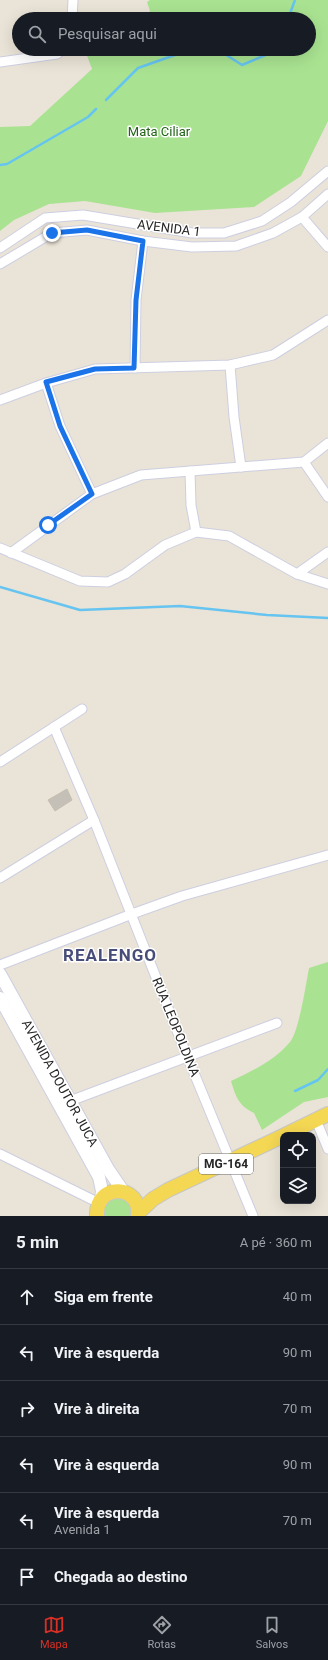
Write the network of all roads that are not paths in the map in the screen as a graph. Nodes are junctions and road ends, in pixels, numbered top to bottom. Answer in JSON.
{"nodes":[{"id":1,"x":73,"y":0,"type":"edge"},
{"id":2,"x":72,"y":12,"type":"edge"},
{"id":3,"x":43,"y":56,"type":"edge"},
{"id":4,"x":0,"y":62,"type":"edge"},
{"id":5,"x":328,"y":171,"type":"edge"},
{"id":6,"x":328,"y":194,"type":"edge"},
{"id":7,"x":302,"y":217,"type":"junction"},
{"id":8,"x":143,"y":241,"type":"junction"},
{"id":9,"x":328,"y":247,"type":"edge"},
{"id":10,"x":0,"y":248,"type":"edge"},
{"id":11,"x":0,"y":264,"type":"edge"},
{"id":12,"x":328,"y":320,"type":"edge"},
{"id":13,"x":230,"y":365,"type":"junction"},
{"id":14,"x":134,"y":368,"type":"junction"},
{"id":15,"x":46,"y":382,"type":"junction"},
{"id":16,"x":0,"y":400,"type":"edge"},
{"id":17,"x":328,"y":443,"type":"edge"},
{"id":18,"x":304,"y":462,"type":"junction"},
{"id":19,"x":241,"y":467,"type":"junction"},
{"id":20,"x":190,"y":470,"type":"junction"},
{"id":21,"x":92,"y":494,"type":"junction"},
{"id":22,"x":328,"y":497,"type":"edge"},
{"id":23,"x":196,"y":532,"type":"junction"},
{"id":24,"x":0,"y":548,"type":"edge"},
{"id":25,"x":328,"y":552,"type":"edge"},
{"id":26,"x":11,"y":553,"type":"junction"},
{"id":27,"x":298,"y":574,"type":"junction"},
{"id":28,"x":328,"y":584,"type":"edge"},
{"id":29,"x":82,"y":708,"type":"dead end"},
{"id":30,"x":54,"y":727,"type":"junction"},
{"id":31,"x":0,"y":762,"type":"edge"},
{"id":32,"x":94,"y":820,"type":"junction"},
{"id":33,"x":328,"y":855,"type":"edge"},
{"id":34,"x":0,"y":878,"type":"edge"},
{"id":35,"x":132,"y":914,"type":"junction"},
{"id":36,"x":0,"y":965,"type":"edge"},
{"id":37,"x":0,"y":974,"type":"edge"},
{"id":38,"x":0,"y":998,"type":"edge"},
{"id":39,"x":276,"y":1023,"type":"dead end"},
{"id":40,"x":187,"y":1056,"type":"junction"},
{"id":41,"x":70,"y":1101,"type":"junction"},
{"id":42,"x":322,"y":1117,"type":"edge"},
{"id":43,"x":290,"y":1132,"type":"edge"},
{"id":44,"x":280,"y":1137,"type":"edge"},
{"id":45,"x":328,"y":1149,"type":"edge"},
{"id":46,"x":0,"y":1154,"type":"edge"},
{"id":47,"x":232,"y":1161,"type":"junction"},
{"id":48,"x":168,"y":1190,"type":"junction"},
{"id":49,"x":126,"y":1193,"type":"junction"},
{"id":50,"x":99,"y":1206,"type":"edge"},
{"id":51,"x":139,"y":1214,"type":"edge"},
{"id":52,"x":253,"y":1216,"type":"edge"}],
"edges":[{"from":1,"to":2,"type":"street"},
{"from":3,"to":4,"type":"street"},
{"from":5,"to":10,"type":"street","name":"AVENIDA 1"},
{"from":6,"to":7,"type":"street","name":"AVENIDA 1"},
{"from":7,"to":8,"type":"street","name":"AVENIDA 1"},
{"from":7,"to":9,"type":"street"},
{"from":8,"to":11,"type":"street","name":"AVENIDA 1"},
{"from":8,"to":14,"type":"street"},
{"from":12,"to":13,"type":"street"},
{"from":13,"to":14,"type":"street"},
{"from":13,"to":19,"type":"street"},
{"from":14,"to":15,"type":"street"},
{"from":15,"to":16,"type":"street"},
{"from":15,"to":21,"type":"street"},
{"from":17,"to":18,"type":"street"},
{"from":18,"to":19,"type":"street"},
{"from":18,"to":22,"type":"street"},
{"from":19,"to":20,"type":"street"},
{"from":20,"to":21,"type":"street"},
{"from":20,"to":23,"type":"street"},
{"from":21,"to":26,"type":"street"},
{"from":23,"to":26,"type":"street"},
{"from":23,"to":27,"type":"street"},
{"from":24,"to":26,"type":"street"},
{"from":25,"to":27,"type":"street"},
{"from":27,"to":28,"type":"street"},
{"from":29,"to":30,"type":"street"},
{"from":30,"to":31,"type":"street"},
{"from":30,"to":32,"type":"street","name":"RUA LEOPOLDINA"},
{"from":32,"to":34,"type":"street"},
{"from":32,"to":35,"type":"street","name":"RUA LEOPOLDINA"},
{"from":33,"to":35,"type":"street"},
{"from":35,"to":36,"type":"street"},
{"from":35,"to":40,"type":"street","name":"RUA LEOPOLDINA"},
{"from":37,"to":41,"type":"main road","name":"AVENIDA DOUTOR JUCA"},
{"from":38,"to":50,"type":"main road","name":"AVENIDA DOUTOR JUCA"},
{"from":39,"to":40,"type":"street"},
{"from":40,"to":41,"type":"street"},
{"from":40,"to":47,"type":"street","name":"RUA LEOPOLDINA"},
{"from":41,"to":49,"type":"main road","name":"AVENIDA DOUTOR JUCA"},
{"from":42,"to":43,"type":"main road","number":"MG-164"},
{"from":42,"to":45,"type":"street"},
{"from":44,"to":47,"type":"main road","number":"MG-164"},
{"from":46,"to":50,"type":"street"},
{"from":47,"to":48,"type":"main road","number":"MG-164"},
{"from":47,"to":52,"type":"street","name":"RUA LEOPOLDINA"},
{"from":48,"to":49,"type":"main road","number":"MG-164"},
{"from":48,"to":51,"type":"main road","number":"MG-164"},
{"from":49,"to":50,"type":"main road","number":"MG-164"},
{"from":49,"to":51,"type":"main road","number":"MG-164"}]}
